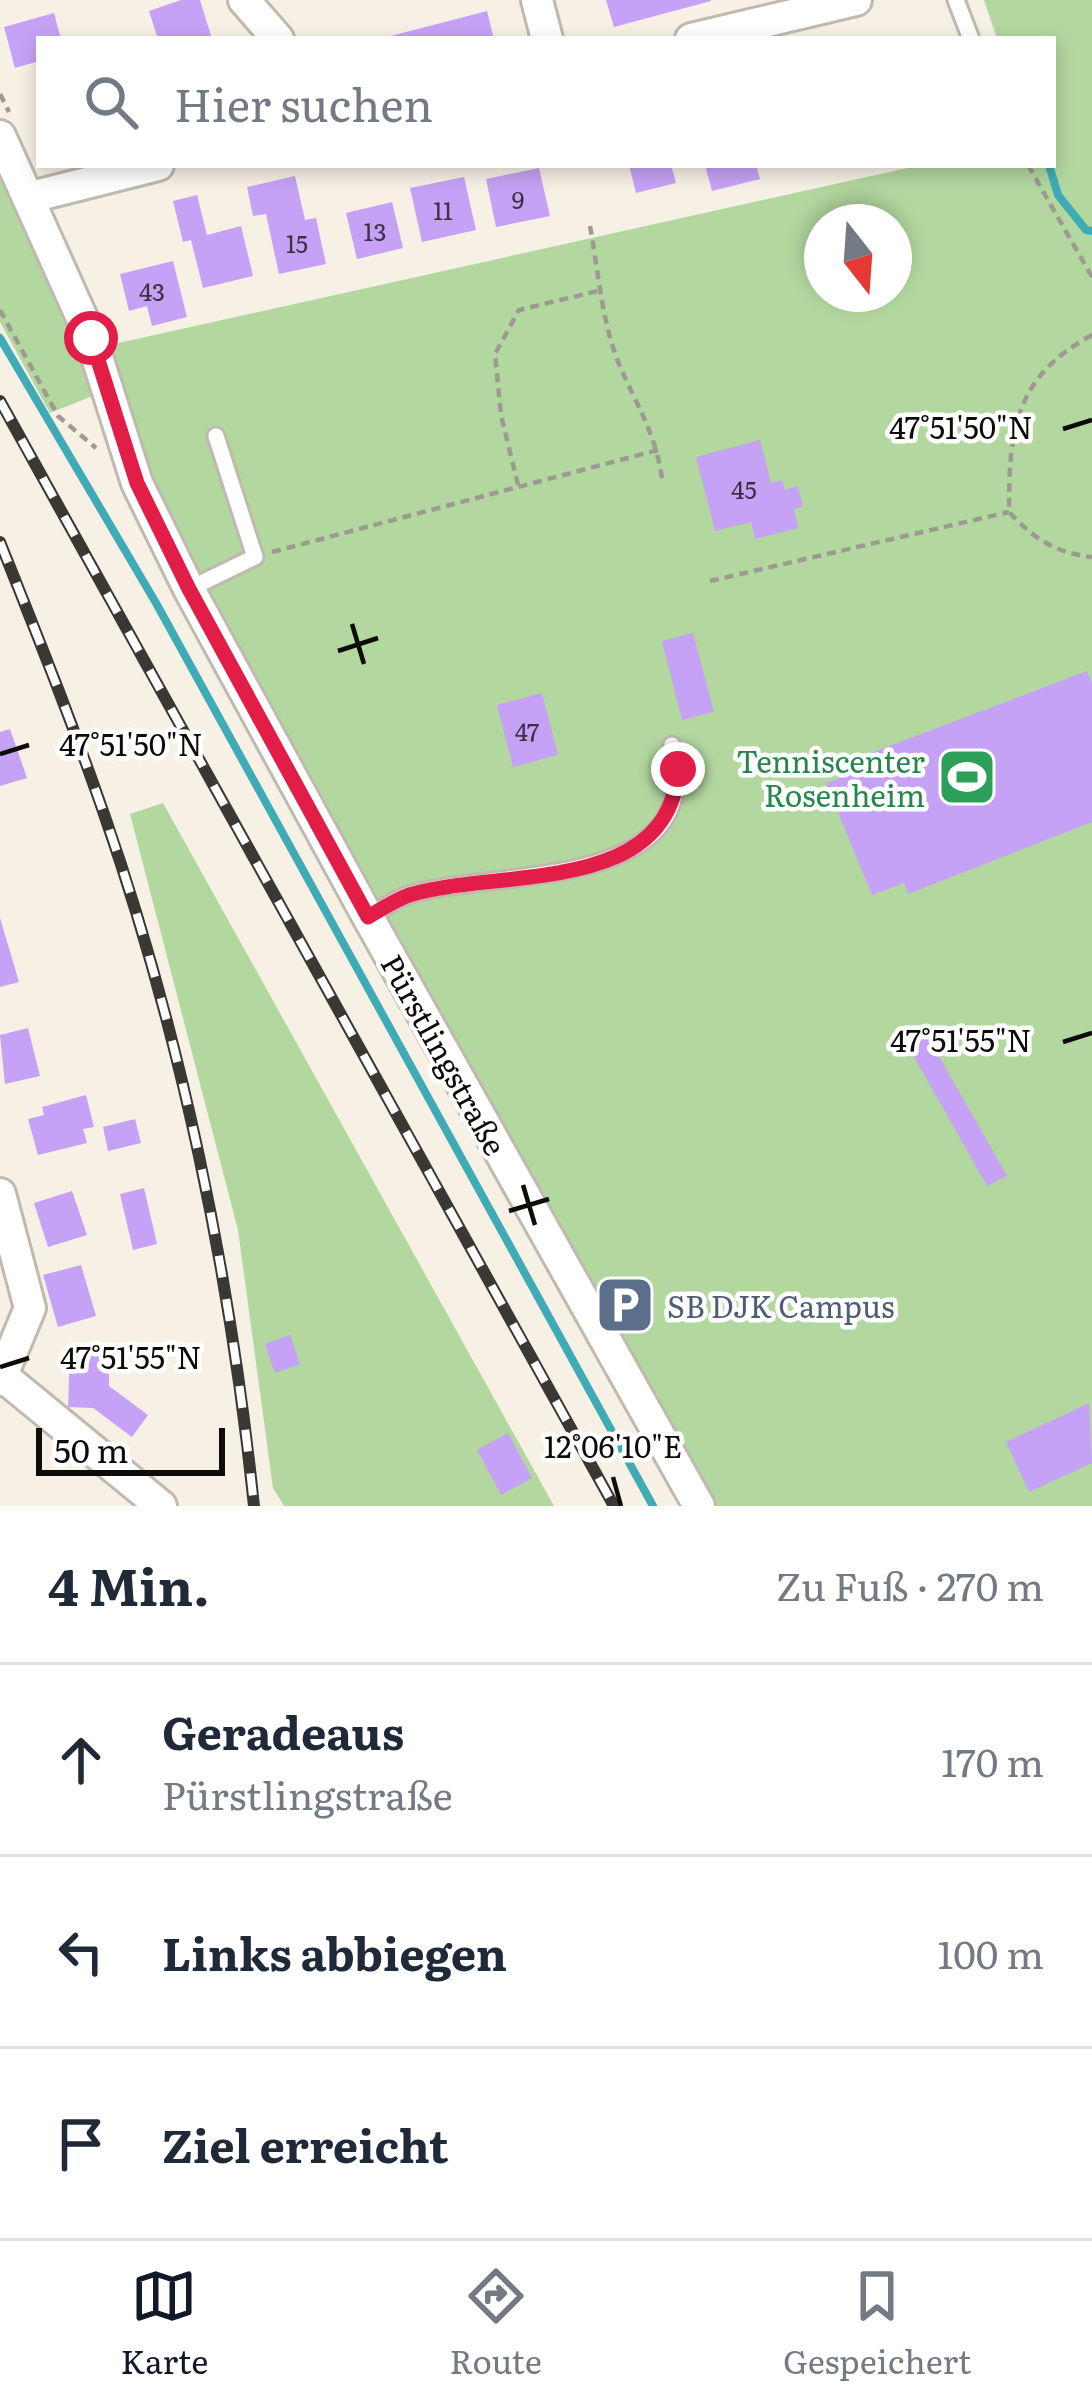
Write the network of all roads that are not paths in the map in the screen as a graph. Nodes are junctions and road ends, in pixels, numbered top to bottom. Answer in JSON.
{"nodes":[{"id":1,"x":244,"y":0,"type":"edge"},
{"id":2,"x":537,"y":0,"type":"edge"},
{"id":3,"x":856,"y":0,"type":"edge"},
{"id":4,"x":956,"y":0,"type":"edge"},
{"id":5,"x":275,"y":36,"type":"edge"},
{"id":6,"x":546,"y":36,"type":"edge"},
{"id":7,"x":704,"y":36,"type":"edge"},
{"id":8,"x":970,"y":36,"type":"edge"},
{"id":9,"x":0,"y":136,"type":"edge"},
{"id":10,"x":146,"y":168,"type":"edge"},
{"id":11,"x":31,"y":197,"type":"junction"},
{"id":12,"x":216,"y":436,"type":"dead end"},
{"id":13,"x":189,"y":589,"type":"junction"},
{"id":14,"x":672,"y":745,"type":"dead end"},
{"id":15,"x":368,"y":917,"type":"junction"},
{"id":16,"x":0,"y":1194,"type":"edge"},
{"id":17,"x":1,"y":1377,"type":"edge"},
{"id":18,"x":161,"y":1506,"type":"edge"},
{"id":19,"x":699,"y":1506,"type":"edge"}],
"edges":[{"from":1,"to":5,"type":"street"},
{"from":2,"to":6,"type":"street"},
{"from":3,"to":7,"type":"street"},
{"from":4,"to":8,"type":"lane"},
{"from":9,"to":11,"type":"street","name":"Pürstlingstraße"},
{"from":10,"to":11,"type":"street"},
{"from":11,"to":13,"type":"street","name":"Pürstlingstraße"},
{"from":12,"to":13,"type":"lane"},
{"from":13,"to":15,"type":"street","name":"Pürstlingstraße"},
{"from":14,"to":15,"type":"lane"},
{"from":15,"to":19,"type":"street","name":"Pürstlingstraße"},
{"from":16,"to":17,"type":"street"},
{"from":17,"to":18,"type":"street"}]}
